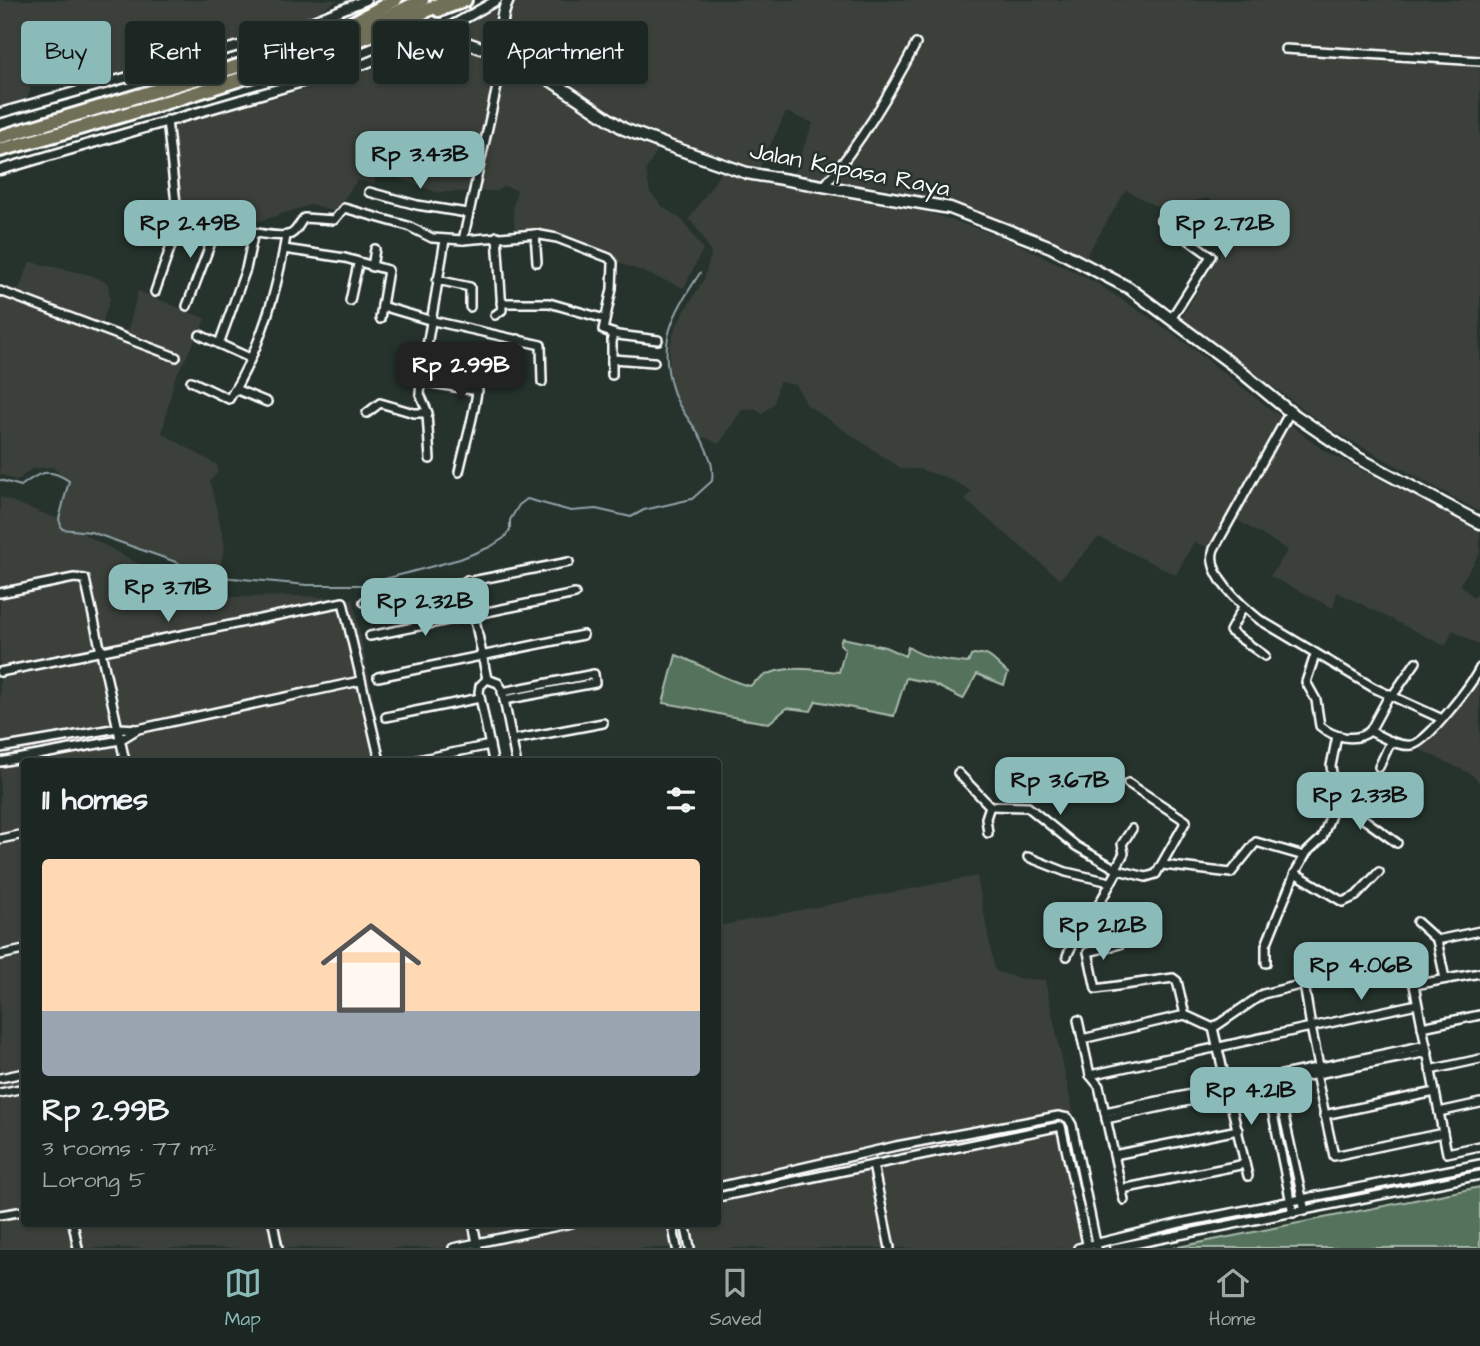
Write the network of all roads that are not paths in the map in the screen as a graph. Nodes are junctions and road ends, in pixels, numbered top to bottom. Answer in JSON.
{"nodes":[{"id":1,"x":366,"y":0,"type":"edge"},
{"id":2,"x":394,"y":0,"type":"edge"},
{"id":3,"x":422,"y":0,"type":"edge"},
{"id":4,"x":447,"y":0,"type":"edge"},
{"id":5,"x":465,"y":0,"type":"edge"},
{"id":6,"x":497,"y":0,"type":"edge"},
{"id":7,"x":508,"y":0,"type":"edge"},
{"id":8,"x":409,"y":20,"type":"junction"},
{"id":9,"x":355,"y":21,"type":"edge"},
{"id":10,"x":460,"y":21,"type":"edge"},
{"id":11,"x":502,"y":21,"type":"edge"},
{"id":12,"x":359,"y":28,"type":"edge"},
{"id":13,"x":916,"y":44,"type":"dead end"},
{"id":14,"x":1285,"y":49,"type":"dead end"},
{"id":15,"x":373,"y":60,"type":"edge"},
{"id":16,"x":1480,"y":61,"type":"edge"},
{"id":17,"x":239,"y":67,"type":"edge"},
{"id":18,"x":497,"y":84,"type":"edge"},
{"id":19,"x":556,"y":84,"type":"edge"},
{"id":20,"x":0,"y":113,"type":"edge"},
{"id":21,"x":167,"y":120,"type":"junction"},
{"id":22,"x":0,"y":137,"type":"edge"},
{"id":23,"x":0,"y":150,"type":"edge"},
{"id":24,"x":0,"y":170,"type":"edge"},
{"id":25,"x":824,"y":186,"type":"junction"},
{"id":26,"x":369,"y":192,"type":"dead end"},
{"id":27,"x":177,"y":213,"type":"junction"},
{"id":28,"x":467,"y":213,"type":"junction"},
{"id":29,"x":1161,"y":220,"type":"dead end"},
{"id":30,"x":218,"y":224,"type":"junction"},
{"id":31,"x":254,"y":232,"type":"junction"},
{"id":32,"x":535,"y":234,"type":"junction"},
{"id":33,"x":286,"y":236,"type":"junction"},
{"id":34,"x":497,"y":236,"type":"junction"},
{"id":35,"x":444,"y":240,"type":"junction"},
{"id":36,"x":463,"y":240,"type":"junction"},
{"id":37,"x":284,"y":249,"type":"junction"},
{"id":38,"x":375,"y":249,"type":"dead end"},
{"id":39,"x":537,"y":262,"type":"dead end"},
{"id":40,"x":358,"y":264,"type":"junction"},
{"id":41,"x":372,"y":267,"type":"junction"},
{"id":42,"x":437,"y":280,"type":"junction"},
{"id":43,"x":0,"y":291,"type":"edge"},
{"id":44,"x":155,"y":292,"type":"dead end"},
{"id":45,"x":350,"y":301,"type":"dead end"},
{"id":46,"x":501,"y":303,"type":"junction"},
{"id":47,"x":187,"y":306,"type":"dead end"},
{"id":48,"x":382,"y":306,"type":"junction"},
{"id":49,"x":470,"y":307,"type":"dead end"},
{"id":50,"x":495,"y":315,"type":"dead end"},
{"id":51,"x":380,"y":319,"type":"dead end"},
{"id":52,"x":605,"y":319,"type":"junction"},
{"id":53,"x":1171,"y":319,"type":"junction"},
{"id":54,"x":429,"y":320,"type":"junction"},
{"id":55,"x":612,"y":334,"type":"junction"},
{"id":56,"x":200,"y":335,"type":"dead end"},
{"id":57,"x":518,"y":339,"type":"junction"},
{"id":58,"x":658,"y":340,"type":"dead end"},
{"id":59,"x":219,"y":344,"type":"junction"},
{"id":60,"x":176,"y":356,"type":"dead end"},
{"id":61,"x":424,"y":357,"type":"junction"},
{"id":62,"x":250,"y":358,"type":"junction"},
{"id":63,"x":612,"y":359,"type":"junction"},
{"id":64,"x":654,"y":362,"type":"dead end"},
{"id":65,"x":516,"y":367,"type":"dead end"},
{"id":66,"x":612,"y":375,"type":"dead end"},
{"id":67,"x":191,"y":381,"type":"dead end"},
{"id":68,"x":421,"y":381,"type":"junction"},
{"id":69,"x":542,"y":382,"type":"dead end"},
{"id":70,"x":235,"y":389,"type":"junction"},
{"id":71,"x":478,"y":391,"type":"junction"},
{"id":72,"x":267,"y":402,"type":"dead end"},
{"id":73,"x":1290,"y":412,"type":"junction"},
{"id":74,"x":367,"y":413,"type":"dead end"},
{"id":75,"x":427,"y":414,"type":"junction"},
{"id":76,"x":430,"y":459,"type":"dead end"},
{"id":77,"x":459,"y":472,"type":"dead end"},
{"id":78,"x":1480,"y":523,"type":"edge"},
{"id":79,"x":569,"y":562,"type":"dead end"},
{"id":80,"x":467,"y":580,"type":"junction"},
{"id":81,"x":0,"y":593,"type":"edge"},
{"id":82,"x":575,"y":594,"type":"dead end"},
{"id":83,"x":364,"y":602,"type":"dead end"},
{"id":84,"x":1243,"y":607,"type":"junction"},
{"id":85,"x":474,"y":613,"type":"junction"},
{"id":86,"x":583,"y":635,"type":"dead end"},
{"id":87,"x":370,"y":636,"type":"dead end"},
{"id":88,"x":101,"y":654,"type":"junction"},
{"id":89,"x":482,"y":655,"type":"junction"},
{"id":90,"x":1315,"y":655,"type":"junction"},
{"id":91,"x":1265,"y":656,"type":"dead end"},
{"id":92,"x":1416,"y":662,"type":"dead end"},
{"id":93,"x":1480,"y":668,"type":"edge"},
{"id":94,"x":0,"y":672,"type":"edge"},
{"id":95,"x":378,"y":677,"type":"dead end"},
{"id":96,"x":487,"y":679,"type":"junction"},
{"id":97,"x":360,"y":681,"type":"junction"},
{"id":98,"x":1392,"y":694,"type":"junction"},
{"id":99,"x":503,"y":696,"type":"junction"},
{"id":100,"x":480,"y":698,"type":"junction"},
{"id":101,"x":386,"y":717,"type":"dead end"},
{"id":102,"x":1440,"y":718,"type":"junction"},
{"id":103,"x":603,"y":723,"type":"dead end"},
{"id":104,"x":118,"y":728,"type":"junction"},
{"id":105,"x":138,"y":729,"type":"junction"},
{"id":106,"x":1370,"y":731,"type":"junction"},
{"id":107,"x":1335,"y":736,"type":"junction"},
{"id":108,"x":120,"y":740,"type":"junction"},
{"id":109,"x":512,"y":740,"type":"junction"},
{"id":110,"x":1391,"y":741,"type":"junction"},
{"id":111,"x":490,"y":746,"type":"junction"},
{"id":112,"x":0,"y":747,"type":"edge"},
{"id":113,"x":21,"y":758,"type":"edge"},
{"id":114,"x":22,"y":758,"type":"edge"},
{"id":115,"x":124,"y":758,"type":"edge"},
{"id":116,"x":379,"y":758,"type":"edge"},
{"id":117,"x":428,"y":758,"type":"edge"},
{"id":118,"x":492,"y":758,"type":"edge"},
{"id":119,"x":515,"y":758,"type":"edge"},
{"id":120,"x":0,"y":762,"type":"edge"},
{"id":121,"x":1379,"y":767,"type":"dead end"},
{"id":122,"x":958,"y":773,"type":"dead end"},
{"id":123,"x":1128,"y":783,"type":"dead end"},
{"id":124,"x":1337,"y":800,"type":"junction"},
{"id":125,"x":990,"y":806,"type":"junction"},
{"id":126,"x":1132,"y":829,"type":"dead end"},
{"id":127,"x":988,"y":833,"type":"dead end"},
{"id":128,"x":21,"y":835,"type":"edge"},
{"id":129,"x":0,"y":839,"type":"edge"},
{"id":130,"x":1397,"y":843,"type":"dead end"},
{"id":131,"x":1304,"y":856,"type":"junction"},
{"id":132,"x":1028,"y":857,"type":"dead end"},
{"id":133,"x":1163,"y":865,"type":"junction"},
{"id":134,"x":1117,"y":869,"type":"junction"},
{"id":135,"x":1379,"y":872,"type":"dead end"},
{"id":136,"x":1295,"y":873,"type":"junction"},
{"id":137,"x":1110,"y":882,"type":"junction"},
{"id":138,"x":1417,"y":922,"type":"dead end"},
{"id":139,"x":1480,"y":931,"type":"edge"},
{"id":140,"x":1437,"y":940,"type":"junction"},
{"id":141,"x":1120,"y":944,"type":"dead end"},
{"id":142,"x":21,"y":951,"type":"edge"},
{"id":143,"x":0,"y":956,"type":"edge"},
{"id":144,"x":1068,"y":956,"type":"dead end"},
{"id":145,"x":1266,"y":963,"type":"dead end"},
{"id":146,"x":1480,"y":972,"type":"edge"},
{"id":147,"x":1445,"y":979,"type":"junction"},
{"id":148,"x":1304,"y":985,"type":"junction"},
{"id":149,"x":1414,"y":985,"type":"junction"},
{"id":150,"x":1417,"y":1004,"type":"junction"},
{"id":151,"x":1185,"y":1015,"type":"junction"},
{"id":152,"x":1480,"y":1015,"type":"edge"},
{"id":153,"x":1078,"y":1020,"type":"dead end"},
{"id":154,"x":1311,"y":1027,"type":"junction"},
{"id":155,"x":1422,"y":1027,"type":"junction"},
{"id":156,"x":1213,"y":1028,"type":"junction"},
{"id":157,"x":1083,"y":1039,"type":"junction"},
{"id":158,"x":1218,"y":1046,"type":"junction"},
{"id":159,"x":1427,"y":1049,"type":"junction"},
{"id":160,"x":1480,"y":1059,"type":"edge"},
{"id":161,"x":1317,"y":1070,"type":"junction"},
{"id":162,"x":1430,"y":1070,"type":"junction"},
{"id":163,"x":21,"y":1074,"type":"edge"},
{"id":164,"x":1090,"y":1074,"type":"junction"},
{"id":165,"x":0,"y":1078,"type":"edge"},
{"id":166,"x":1276,"y":1079,"type":"junction"},
{"id":167,"x":1267,"y":1081,"type":"junction"},
{"id":168,"x":21,"y":1089,"type":"edge"},
{"id":169,"x":1228,"y":1089,"type":"junction"},
{"id":170,"x":1435,"y":1092,"type":"junction"},
{"id":171,"x":0,"y":1093,"type":"edge"},
{"id":172,"x":1480,"y":1104,"type":"edge"},
{"id":173,"x":1439,"y":1112,"type":"junction"},
{"id":174,"x":1324,"y":1115,"type":"junction"},
{"id":175,"x":1106,"y":1116,"type":"junction"},
{"id":176,"x":1065,"y":1117,"type":"junction"},
{"id":177,"x":1062,"y":1127,"type":"junction"},
{"id":178,"x":1238,"y":1130,"type":"junction"},
{"id":179,"x":1443,"y":1133,"type":"junction"},
{"id":180,"x":1480,"y":1146,"type":"edge"},
{"id":181,"x":1114,"y":1155,"type":"junction"},
{"id":182,"x":1245,"y":1164,"type":"junction"},
{"id":183,"x":1480,"y":1164,"type":"edge"},
{"id":184,"x":873,"y":1165,"type":"junction"},
{"id":185,"x":1480,"y":1175,"type":"edge"},
{"id":186,"x":1248,"y":1176,"type":"dead end"},
{"id":187,"x":721,"y":1186,"type":"edge"},
{"id":188,"x":1122,"y":1189,"type":"junction"},
{"id":189,"x":721,"y":1196,"type":"edge"},
{"id":190,"x":1302,"y":1199,"type":"junction"},
{"id":191,"x":1124,"y":1200,"type":"dead end"},
{"id":192,"x":1292,"y":1201,"type":"junction"},
{"id":193,"x":1305,"y":1211,"type":"junction"},
{"id":194,"x":21,"y":1212,"type":"edge"},
{"id":195,"x":1293,"y":1213,"type":"junction"},
{"id":196,"x":0,"y":1215,"type":"edge"},
{"id":197,"x":74,"y":1227,"type":"edge"},
{"id":198,"x":274,"y":1227,"type":"edge"},
{"id":199,"x":474,"y":1227,"type":"edge"},
{"id":200,"x":556,"y":1227,"type":"edge"},
{"id":201,"x":673,"y":1227,"type":"edge"},
{"id":202,"x":686,"y":1227,"type":"edge"},
{"id":203,"x":1097,"y":1245,"type":"edge"},
{"id":204,"x":478,"y":1246,"type":"edge"},
{"id":205,"x":1088,"y":1246,"type":"edge"},
{"id":206,"x":78,"y":1248,"type":"edge"},
{"id":207,"x":278,"y":1248,"type":"edge"},
{"id":208,"x":453,"y":1248,"type":"edge"},
{"id":209,"x":677,"y":1248,"type":"edge"},
{"id":210,"x":690,"y":1248,"type":"edge"},
{"id":211,"x":890,"y":1248,"type":"edge"},
{"id":212,"x":1078,"y":1248,"type":"edge"},
{"id":213,"x":1114,"y":1248,"type":"edge"}],
"edges":[{"from":1,"to":20,"type":"street"},
{"from":2,"to":9,"type":"highway"},
{"from":3,"to":12,"type":"highway"},
{"from":4,"to":8,"type":"highway"},
{"from":5,"to":8,"type":"highway"},
{"from":6,"to":10,"type":"street"},
{"from":7,"to":11,"type":"main road","name":"Jalan Kapasa Raya"},
{"from":8,"to":23,"type":"highway"},
{"from":13,"to":25,"type":"street"},
{"from":14,"to":16,"type":"street"},
{"from":15,"to":21,"type":"street"},
{"from":17,"to":22,"type":"highway"},
{"from":18,"to":28,"type":"street"},
{"from":19,"to":25,"type":"main road","name":"Jalan Kapasa Raya"},
{"from":21,"to":24,"type":"street"},
{"from":21,"to":27,"type":"street"},
{"from":25,"to":53,"type":"main road","name":"Jalan Kapasa Raya"},
{"from":26,"to":28,"type":"street"},
{"from":27,"to":30,"type":"street"},
{"from":27,"to":44,"type":"street"},
{"from":28,"to":36,"type":"street"},
{"from":29,"to":53,"type":"street"},
{"from":30,"to":31,"type":"street"},
{"from":30,"to":47,"type":"street"},
{"from":31,"to":33,"type":"street"},
{"from":31,"to":59,"type":"street"},
{"from":32,"to":34,"type":"street"},
{"from":32,"to":39,"type":"street"},
{"from":32,"to":52,"type":"street"},
{"from":33,"to":35,"type":"street"},
{"from":33,"to":37,"type":"street"},
{"from":34,"to":36,"type":"street"},
{"from":34,"to":46,"type":"street"},
{"from":35,"to":36,"type":"street"},
{"from":35,"to":42,"type":"street"},
{"from":37,"to":40,"type":"street"},
{"from":37,"to":62,"type":"street"},
{"from":38,"to":41,"type":"street"},
{"from":40,"to":41,"type":"street"},
{"from":40,"to":45,"type":"street"},
{"from":41,"to":48,"type":"street"},
{"from":42,"to":49,"type":"street"},
{"from":42,"to":54,"type":"street"},
{"from":43,"to":60,"type":"street"},
{"from":46,"to":50,"type":"street"},
{"from":46,"to":52,"type":"street"},
{"from":48,"to":51,"type":"street"},
{"from":48,"to":54,"type":"street"},
{"from":52,"to":55,"type":"street"},
{"from":53,"to":73,"type":"main road","name":"Jalan Kapasa Raya"},
{"from":54,"to":57,"type":"street"},
{"from":54,"to":61,"type":"street"},
{"from":55,"to":58,"type":"street"},
{"from":55,"to":63,"type":"street"},
{"from":56,"to":59,"type":"street"},
{"from":57,"to":65,"type":"street"},
{"from":57,"to":69,"type":"street"},
{"from":59,"to":62,"type":"street"},
{"from":61,"to":68,"type":"street"},
{"from":61,"to":71,"type":"street"},
{"from":62,"to":70,"type":"street"},
{"from":63,"to":64,"type":"street"},
{"from":63,"to":66,"type":"street"},
{"from":67,"to":70,"type":"street"},
{"from":68,"to":71,"type":"street"},
{"from":68,"to":75,"type":"street"},
{"from":70,"to":72,"type":"street"},
{"from":71,"to":77,"type":"street"},
{"from":73,"to":78,"type":"main road","name":"Jalan Kapasa Raya"},
{"from":73,"to":84,"type":"street"},
{"from":74,"to":75,"type":"street"},
{"from":75,"to":76,"type":"street"},
{"from":79,"to":80,"type":"street"},
{"from":80,"to":83,"type":"street"},
{"from":80,"to":85,"type":"street"},
{"from":81,"to":88,"type":"street"},
{"from":82,"to":85,"type":"street"},
{"from":84,"to":90,"type":"street"},
{"from":84,"to":91,"type":"street"},
{"from":85,"to":87,"type":"street"},
{"from":85,"to":89,"type":"street"},
{"from":86,"to":89,"type":"street"},
{"from":88,"to":94,"type":"street"},
{"from":88,"to":97,"type":"street"},
{"from":88,"to":104,"type":"street"},
{"from":89,"to":95,"type":"street"},
{"from":89,"to":96,"type":"street"},
{"from":90,"to":98,"type":"street"},
{"from":90,"to":107,"type":"street"},
{"from":92,"to":98,"type":"street"},
{"from":93,"to":102,"type":"street"},
{"from":96,"to":99,"type":"street"},
{"from":96,"to":100,"type":"street"},
{"from":97,"to":105,"type":"street"},
{"from":97,"to":116,"type":"street"},
{"from":98,"to":102,"type":"street"},
{"from":98,"to":106,"type":"street"},
{"from":99,"to":99,"type":"street"},
{"from":99,"to":109,"type":"street"},
{"from":100,"to":101,"type":"street"},
{"from":100,"to":111,"type":"street"},
{"from":102,"to":110,"type":"street"},
{"from":103,"to":109,"type":"street"},
{"from":104,"to":105,"type":"street"},
{"from":104,"to":108,"type":"street"},
{"from":104,"to":112,"type":"street"},
{"from":105,"to":108,"type":"street"},
{"from":106,"to":107,"type":"street"},
{"from":106,"to":110,"type":"street"},
{"from":107,"to":124,"type":"street"},
{"from":108,"to":114,"type":"street"},
{"from":108,"to":115,"type":"street"},
{"from":109,"to":119,"type":"street"},
{"from":110,"to":121,"type":"street"},
{"from":111,"to":117,"type":"street"},
{"from":111,"to":118,"type":"street"},
{"from":113,"to":120,"type":"street"},
{"from":122,"to":125,"type":"street"},
{"from":123,"to":133,"type":"street"},
{"from":124,"to":130,"type":"street"},
{"from":124,"to":131,"type":"street"},
{"from":125,"to":127,"type":"street"},
{"from":125,"to":134,"type":"street"},
{"from":126,"to":134,"type":"street"},
{"from":128,"to":129,"type":"street"},
{"from":131,"to":133,"type":"street"},
{"from":131,"to":136,"type":"street"},
{"from":132,"to":137,"type":"street"},
{"from":133,"to":134,"type":"street"},
{"from":134,"to":137,"type":"street"},
{"from":135,"to":136,"type":"street"},
{"from":136,"to":145,"type":"street"},
{"from":137,"to":144,"type":"street"},
{"from":138,"to":140,"type":"street"},
{"from":139,"to":140,"type":"street"},
{"from":140,"to":147,"type":"street"},
{"from":141,"to":151,"type":"street"},
{"from":142,"to":143,"type":"street"},
{"from":146,"to":147,"type":"street"},
{"from":147,"to":149,"type":"street"},
{"from":148,"to":149,"type":"street"},
{"from":148,"to":154,"type":"street"},
{"from":148,"to":156,"type":"street"},
{"from":149,"to":150,"type":"street"},
{"from":150,"to":154,"type":"street"},
{"from":150,"to":155,"type":"street"},
{"from":151,"to":156,"type":"street"},
{"from":151,"to":157,"type":"street"},
{"from":152,"to":155,"type":"street"},
{"from":153,"to":157,"type":"street"},
{"from":154,"to":158,"type":"street"},
{"from":154,"to":161,"type":"street"},
{"from":155,"to":159,"type":"street"},
{"from":156,"to":158,"type":"street"},
{"from":157,"to":164,"type":"street"},
{"from":158,"to":164,"type":"street"},
{"from":158,"to":169,"type":"street"},
{"from":159,"to":161,"type":"street"},
{"from":159,"to":162,"type":"street"},
{"from":160,"to":162,"type":"street"},
{"from":161,"to":166,"type":"street"},
{"from":161,"to":174,"type":"street"},
{"from":162,"to":170,"type":"street"},
{"from":163,"to":165,"type":"street"},
{"from":164,"to":175,"type":"street"},
{"from":166,"to":167,"type":"street"},
{"from":166,"to":190,"type":"street"},
{"from":167,"to":169,"type":"street"},
{"from":167,"to":192,"type":"street"},
{"from":168,"to":171,"type":"street"},
{"from":169,"to":175,"type":"street"},
{"from":169,"to":178,"type":"street"},
{"from":170,"to":173,"type":"street"},
{"from":170,"to":174,"type":"street"},
{"from":172,"to":173,"type":"street"},
{"from":173,"to":179,"type":"street"},
{"from":174,"to":179,"type":"street"},
{"from":175,"to":181,"type":"street"},
{"from":176,"to":177,"type":"street"},
{"from":176,"to":187,"type":"street"},
{"from":176,"to":203,"type":"street"},
{"from":177,"to":184,"type":"street"},
{"from":177,"to":205,"type":"street"},
{"from":178,"to":181,"type":"street"},
{"from":178,"to":182,"type":"street"},
{"from":179,"to":180,"type":"street"},
{"from":181,"to":188,"type":"street"},
{"from":182,"to":186,"type":"street"},
{"from":182,"to":188,"type":"street"},
{"from":183,"to":190,"type":"street"},
{"from":184,"to":189,"type":"street"},
{"from":184,"to":211,"type":"street"},
{"from":185,"to":193,"type":"street"},
{"from":188,"to":191,"type":"street"},
{"from":190,"to":192,"type":"street"},
{"from":190,"to":193,"type":"street"},
{"from":192,"to":195,"type":"street"},
{"from":192,"to":203,"type":"street"},
{"from":193,"to":195,"type":"street"},
{"from":194,"to":196,"type":"street"},
{"from":195,"to":213,"type":"street"},
{"from":197,"to":206,"type":"street"},
{"from":198,"to":207,"type":"street"},
{"from":199,"to":204,"type":"street"},
{"from":200,"to":204,"type":"street"},
{"from":201,"to":209,"type":"street"},
{"from":202,"to":210,"type":"street"},
{"from":203,"to":205,"type":"street"},
{"from":204,"to":208,"type":"street"},
{"from":205,"to":212,"type":"street"}]}
